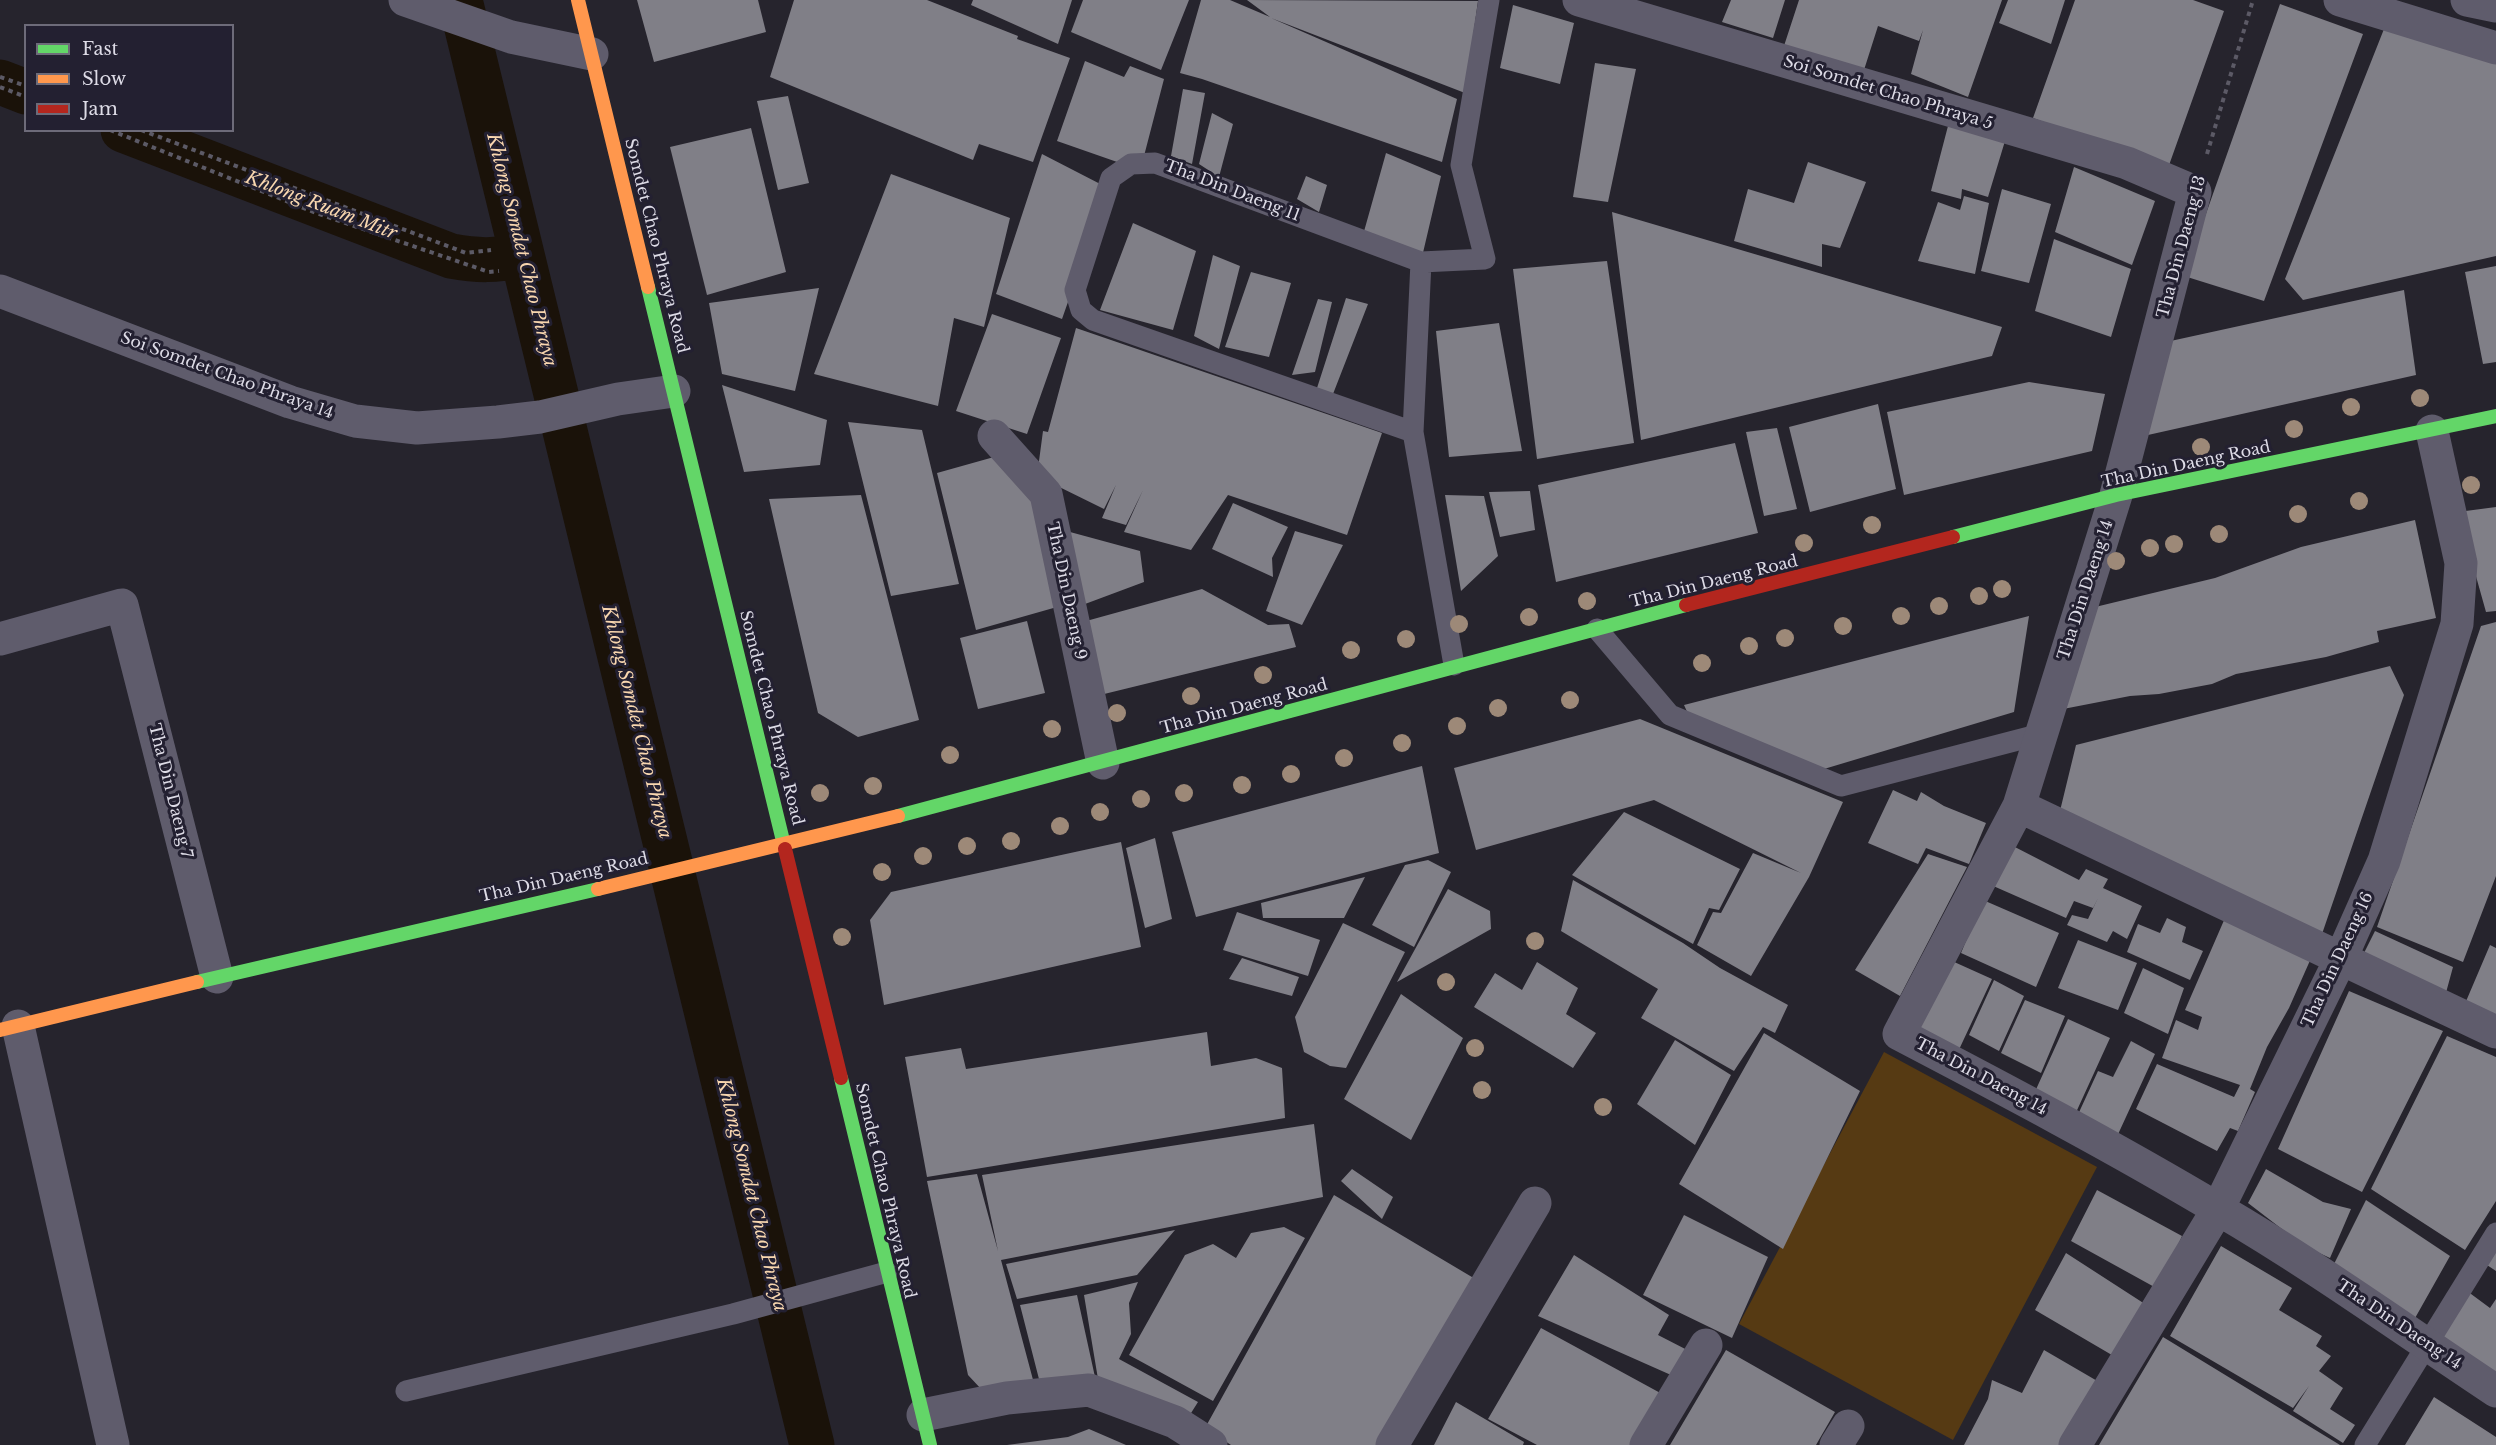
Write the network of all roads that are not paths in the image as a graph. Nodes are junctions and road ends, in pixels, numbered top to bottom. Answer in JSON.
{"nodes":[{"id":1,"x":578,"y":0,"type":"edge"},
{"id":2,"x":1489,"y":0,"type":"edge"},
{"id":3,"x":1578,"y":0,"type":"edge"},
{"id":4,"x":2340,"y":0,"type":"edge"},
{"id":5,"x":2467,"y":0,"type":"edge"},
{"id":6,"x":412,"y":2,"type":"edge"},
{"id":7,"x":2496,"y":6,"type":"edge"},
{"id":8,"x":2496,"y":48,"type":"edge"},
{"id":9,"x":592,"y":54,"type":"junction"},
{"id":10,"x":2195,"y":192,"type":"joint"},
{"id":11,"x":1421,"y":262,"type":"junction"},
{"id":12,"x":0,"y":291,"type":"edge"},
{"id":13,"x":674,"y":391,"type":"junction"},
{"id":14,"x":2496,"y":416,"type":"edge"},
{"id":15,"x":2432,"y":431,"type":"junction"},
{"id":16,"x":1413,"y":432,"type":"junction"},
{"id":17,"x":994,"y":436,"type":"dead end"},
{"id":18,"x":2116,"y":495,"type":"junction"},
{"id":19,"x":1598,"y":629,"type":"junction"},
{"id":20,"x":0,"y":639,"type":"edge"},
{"id":21,"x":1454,"y":666,"type":"junction"},
{"id":22,"x":2041,"y":734,"type":"junction"},
{"id":23,"x":1103,"y":763,"type":"junction"},
{"id":24,"x":2019,"y":806,"type":"junction"},
{"id":25,"x":785,"y":845,"type":"junction"},
{"id":26,"x":2341,"y":958,"type":"junction"},
{"id":27,"x":218,"y":977,"type":"junction"},
{"id":28,"x":9,"y":1028,"type":"edge"},
{"id":29,"x":2496,"y":1032,"type":"edge"},
{"id":30,"x":1535,"y":1203,"type":"dead end"},
{"id":31,"x":2218,"y":1209,"type":"junction"},
{"id":32,"x":2496,"y":1233,"type":"edge"},
{"id":33,"x":887,"y":1272,"type":"junction"},
{"id":34,"x":1707,"y":1345,"type":"dead end"},
{"id":35,"x":2428,"y":1346,"type":"junction"},
{"id":36,"x":406,"y":1391,"type":"dead end"},
{"id":37,"x":2496,"y":1391,"type":"edge"},
{"id":38,"x":926,"y":1430,"type":"edge"},
{"id":39,"x":113,"y":1445,"type":"edge"},
{"id":40,"x":1211,"y":1445,"type":"edge"},
{"id":41,"x":1392,"y":1445,"type":"edge"},
{"id":42,"x":1646,"y":1445,"type":"edge"},
{"id":43,"x":2075,"y":1445,"type":"edge"},
{"id":44,"x":2365,"y":1445,"type":"edge"}],
"edges":[{"from":1,"to":9,"type":"street","name":"Somdet Chao Phraya Road"},
{"from":2,"to":11,"type":"lane"},
{"from":3,"to":10,"type":"street","name":"Soi Somdet Chao Phraya 5"},
{"from":4,"to":8,"type":"street"},
{"from":5,"to":7,"type":"street"},
{"from":6,"to":9,"type":"street"},
{"from":9,"to":13,"type":"street","name":"Somdet Chao Phraya Road"},
{"from":10,"to":18,"type":"street","name":"Tha Din Daeng 13"},
{"from":11,"to":16,"type":"lane"},
{"from":11,"to":16,"type":"lane","name":"Tha Din Daeng 11"},
{"from":12,"to":13,"type":"street","name":"Soi Somdet Chao Phraya 14"},
{"from":13,"to":25,"type":"street","name":"Somdet Chao Phraya Road"},
{"from":14,"to":15,"type":"street","name":"Tha Din Daeng Road"},
{"from":15,"to":18,"type":"street","name":"Tha Din Daeng Road"},
{"from":15,"to":26,"type":"street","name":"Tha Din Daeng 16"},
{"from":16,"to":21,"type":"lane"},
{"from":17,"to":23,"type":"street","name":"Tha Din Daeng 9"},
{"from":18,"to":19,"type":"street","name":"Tha Din Daeng Road"},
{"from":18,"to":22,"type":"street","name":"Tha Din Daeng 14"},
{"from":19,"to":21,"type":"street","name":"Tha Din Daeng Road"},
{"from":19,"to":22,"type":"lane"},
{"from":20,"to":27,"type":"street","name":"Tha Din Daeng 7"},
{"from":21,"to":23,"type":"street","name":"Tha Din Daeng Road"},
{"from":22,"to":24,"type":"street","name":"Tha Din Daeng 14"},
{"from":23,"to":25,"type":"street","name":"Tha Din Daeng Road"},
{"from":24,"to":26,"type":"street"},
{"from":24,"to":31,"type":"street","name":"Tha Din Daeng 14"},
{"from":25,"to":27,"type":"street","name":"Tha Din Daeng Road"},
{"from":25,"to":33,"type":"street","name":"Somdet Chao Phraya Road"},
{"from":26,"to":29,"type":"street"},
{"from":26,"to":31,"type":"street","name":"Tha Din Daeng 16"},
{"from":27,"to":28,"type":"street","name":"Tha Din Daeng Road"},
{"from":28,"to":39,"type":"street"},
{"from":30,"to":41,"type":"street"},
{"from":31,"to":35,"type":"street","name":"Tha Din Daeng 14"},
{"from":31,"to":43,"type":"street","name":"Tha Din Daeng 16"},
{"from":32,"to":35,"type":"lane"},
{"from":33,"to":36,"type":"lane"},
{"from":33,"to":38,"type":"street","name":"Somdet Chao Phraya Road"},
{"from":34,"to":42,"type":"street"},
{"from":35,"to":37,"type":"street","name":"Tha Din Daeng 14"},
{"from":35,"to":44,"type":"lane"},
{"from":38,"to":40,"type":"street"}]}
